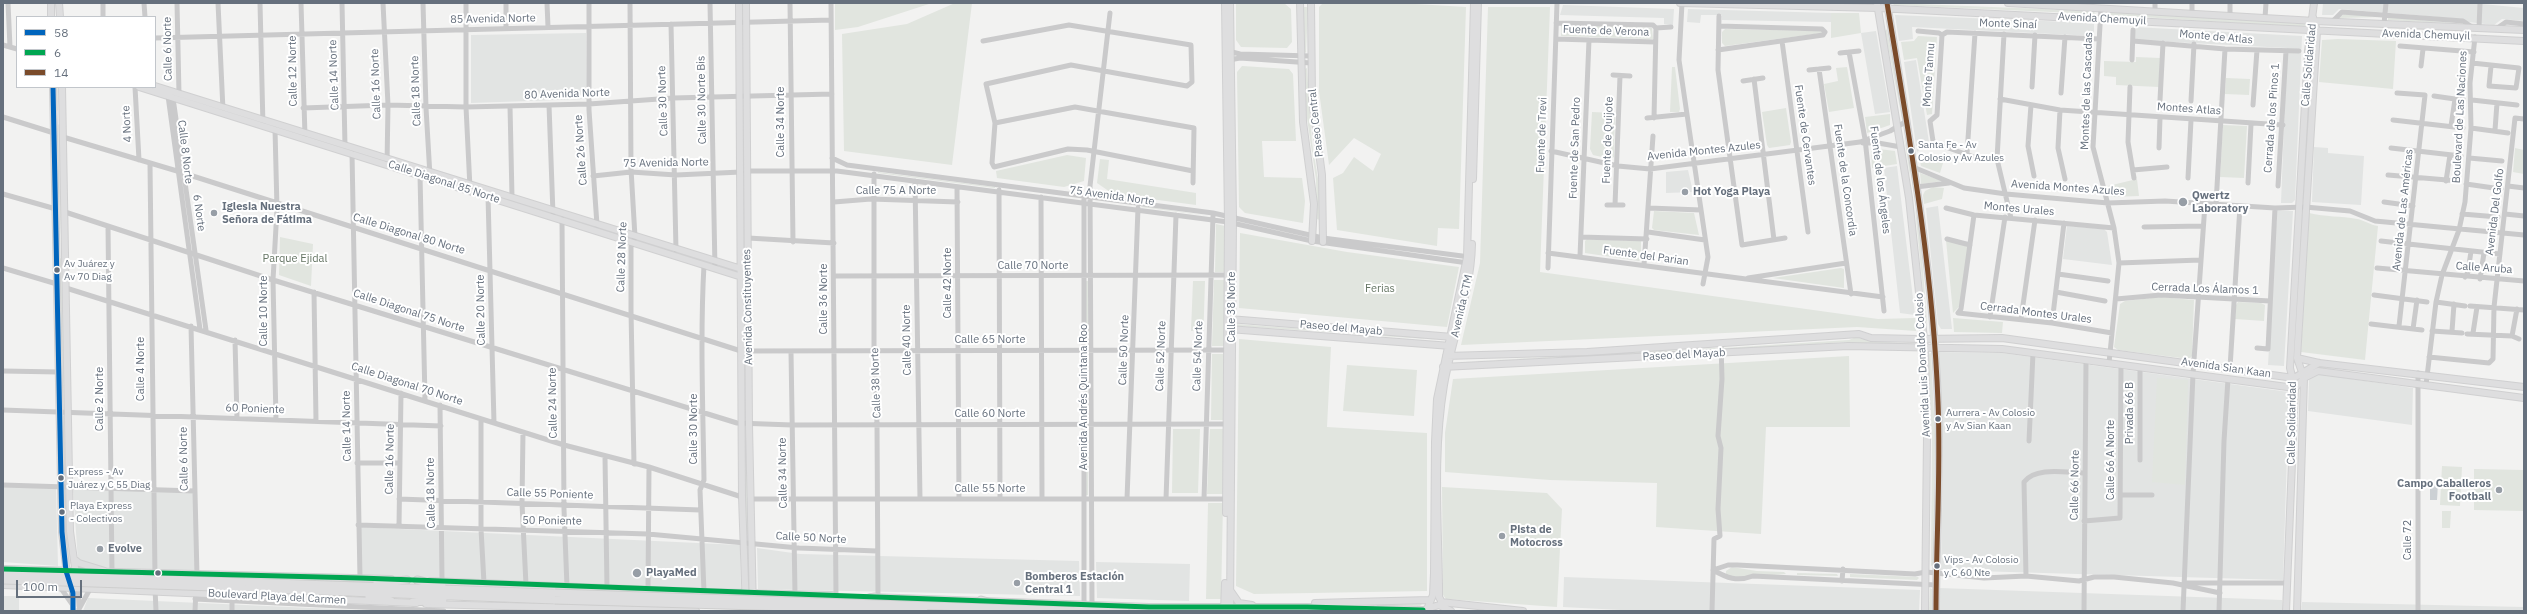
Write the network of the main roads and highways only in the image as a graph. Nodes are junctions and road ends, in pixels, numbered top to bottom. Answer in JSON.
{"nodes":[{"id":1,"x":59,"y":3,"type":"edge"},
{"id":2,"x":739,"y":3,"type":"edge"},
{"id":3,"x":746,"y":3,"type":"edge"},
{"id":4,"x":1225,"y":3,"type":"edge"},
{"id":5,"x":1230,"y":3,"type":"edge"},
{"id":6,"x":1300,"y":3,"type":"edge"},
{"id":7,"x":1311,"y":3,"type":"edge"},
{"id":8,"x":1474,"y":3,"type":"edge"},
{"id":9,"x":1478,"y":3,"type":"edge"},
{"id":10,"x":1681,"y":3,"type":"edge"},
{"id":11,"x":2008,"y":3,"type":"edge"},
{"id":12,"x":2314,"y":3,"type":"edge"},
{"id":13,"x":1743,"y":4,"type":"edge"},
{"id":14,"x":2040,"y":4,"type":"edge"},
{"id":15,"x":1878,"y":5,"type":"edge"},
{"id":16,"x":2078,"y":5,"type":"edge"},
{"id":17,"x":51,"y":6,"type":"edge"},
{"id":18,"x":1888,"y":6,"type":"edge"},
{"id":19,"x":2118,"y":6,"type":"edge"},
{"id":20,"x":60,"y":14,"type":"edge"},
{"id":21,"x":52,"y":16,"type":"edge"},
{"id":22,"x":2313,"y":20,"type":"junction"},
{"id":23,"x":1891,"y":24,"type":"junction"},
{"id":24,"x":1881,"y":26,"type":"junction"},
{"id":25,"x":2524,"y":30,"type":"edge"},
{"id":26,"x":2310,"y":31,"type":"junction"},
{"id":27,"x":2317,"y":31,"type":"junction"},
{"id":28,"x":2524,"y":41,"type":"edge"},
{"id":29,"x":1228,"y":51,"type":"junction"},
{"id":30,"x":156,"y":86,"type":"edge"},
{"id":31,"x":53,"y":88,"type":"edge"},
{"id":32,"x":62,"y":88,"type":"edge"},
{"id":33,"x":142,"y":88,"type":"edge"},
{"id":34,"x":54,"y":109,"type":"junction"},
{"id":35,"x":223,"y":110,"type":"junction"},
{"id":36,"x":62,"y":111,"type":"junction"},
{"id":37,"x":263,"y":123,"type":"junction"},
{"id":38,"x":54,"y":126,"type":"junction"},
{"id":39,"x":62,"y":128,"type":"junction"},
{"id":40,"x":305,"y":136,"type":"junction"},
{"id":41,"x":387,"y":161,"type":"junction"},
{"id":42,"x":430,"y":175,"type":"junction"},
{"id":43,"x":1907,"y":179,"type":"junction"},
{"id":44,"x":470,"y":187,"type":"junction"},
{"id":45,"x":1916,"y":187,"type":"junction"},
{"id":46,"x":1919,"y":203,"type":"junction"},
{"id":47,"x":1910,"y":204,"type":"junction"},
{"id":48,"x":56,"y":236,"type":"junction"},
{"id":49,"x":65,"y":237,"type":"junction"},
{"id":50,"x":1312,"y":238,"type":"road end"},
{"id":51,"x":634,"y":239,"type":"junction"},
{"id":52,"x":1323,"y":240,"type":"road end"},
{"id":53,"x":57,"y":258,"type":"junction"},
{"id":54,"x":65,"y":259,"type":"junction"},
{"id":55,"x":1469,"y":260,"type":"junction"},
{"id":56,"x":741,"y":269,"type":"junction"},
{"id":57,"x":748,"y":271,"type":"junction"},
{"id":58,"x":741,"y":277,"type":"junction"},
{"id":59,"x":748,"y":279,"type":"junction"},
{"id":60,"x":1229,"y":319,"type":"junction"},
{"id":61,"x":1230,"y":329,"type":"junction"},
{"id":62,"x":1453,"y":337,"type":"junction"},
{"id":63,"x":1934,"y":338,"type":"junction"},
{"id":64,"x":1966,"y":338,"type":"junction"},
{"id":65,"x":1924,"y":339,"type":"junction"},
{"id":66,"x":1450,"y":346,"type":"junction"},
{"id":67,"x":1925,"y":349,"type":"junction"},
{"id":68,"x":1935,"y":349,"type":"junction"},
{"id":69,"x":1967,"y":349,"type":"junction"},
{"id":70,"x":1448,"y":356,"type":"junction"},
{"id":71,"x":2297,"y":358,"type":"junction"},
{"id":72,"x":2319,"y":363,"type":"junction"},
{"id":73,"x":1446,"y":367,"type":"junction"},
{"id":74,"x":2303,"y":375,"type":"junction"},
{"id":75,"x":2294,"y":378,"type":"junction"},
{"id":76,"x":2524,"y":387,"type":"edge"},
{"id":77,"x":2295,"y":388,"type":"junction"},
{"id":78,"x":2524,"y":398,"type":"edge"},
{"id":79,"x":1228,"y":499,"type":"junction"},
{"id":80,"x":74,"y":559,"type":"junction"},
{"id":81,"x":3,"y":569,"type":"edge"},
{"id":82,"x":66,"y":571,"type":"junction"},
{"id":83,"x":76,"y":572,"type":"junction"},
{"id":84,"x":110,"y":572,"type":"junction"},
{"id":85,"x":3,"y":574,"type":"edge"},
{"id":86,"x":3,"y":580,"type":"edge"},
{"id":87,"x":407,"y":580,"type":"junction"},
{"id":88,"x":417,"y":580,"type":"junction"},
{"id":89,"x":2287,"y":583,"type":"junction"},
{"id":90,"x":2298,"y":584,"type":"junction"},
{"id":91,"x":3,"y":585,"type":"edge"},
{"id":92,"x":352,"y":586,"type":"junction"},
{"id":93,"x":74,"y":588,"type":"junction"},
{"id":94,"x":1229,"y":588,"type":"junction"},
{"id":95,"x":244,"y":589,"type":"junction"},
{"id":96,"x":460,"y":590,"type":"junction"},
{"id":97,"x":347,"y":592,"type":"junction"},
{"id":98,"x":704,"y":592,"type":"junction"},
{"id":99,"x":746,"y":593,"type":"junction"},
{"id":100,"x":754,"y":593,"type":"junction"},
{"id":101,"x":781,"y":594,"type":"junction"},
{"id":102,"x":555,"y":596,"type":"junction"},
{"id":103,"x":2287,"y":596,"type":"junction"},
{"id":104,"x":275,"y":597,"type":"junction"},
{"id":105,"x":464,"y":597,"type":"junction"},
{"id":106,"x":876,"y":597,"type":"junction"},
{"id":107,"x":2298,"y":597,"type":"junction"},
{"id":108,"x":729,"y":599,"type":"junction"},
{"id":109,"x":981,"y":600,"type":"junction"},
{"id":110,"x":1429,"y":600,"type":"junction"},
{"id":111,"x":392,"y":601,"type":"junction"},
{"id":112,"x":250,"y":602,"type":"road end"},
{"id":113,"x":413,"y":602,"type":"junction"},
{"id":114,"x":267,"y":603,"type":"road end"},
{"id":115,"x":1443,"y":604,"type":"junction"},
{"id":116,"x":735,"y":605,"type":"junction"},
{"id":117,"x":380,"y":607,"type":"edge"},
{"id":118,"x":1306,"y":607,"type":"junction"},
{"id":119,"x":528,"y":608,"type":"edge"},
{"id":120,"x":1092,"y":608,"type":"edge"},
{"id":121,"x":1187,"y":608,"type":"junction"},
{"id":122,"x":1257,"y":608,"type":"junction"},
{"id":123,"x":431,"y":609,"type":"edge"},
{"id":124,"x":572,"y":609,"type":"edge"},
{"id":125,"x":612,"y":609,"type":"edge"},
{"id":126,"x":1084,"y":609,"type":"edge"},
{"id":127,"x":1425,"y":609,"type":"edge"},
{"id":128,"x":639,"y":610,"type":"edge"},
{"id":129,"x":1227,"y":610,"type":"edge"},
{"id":130,"x":1372,"y":610,"type":"edge"},
{"id":131,"x":675,"y":611,"type":"edge"},
{"id":132,"x":696,"y":611,"type":"edge"},
{"id":133,"x":709,"y":611,"type":"edge"},
{"id":134,"x":746,"y":611,"type":"edge"},
{"id":135,"x":753,"y":611,"type":"edge"},
{"id":136,"x":781,"y":611,"type":"edge"},
{"id":137,"x":801,"y":611,"type":"edge"},
{"id":138,"x":924,"y":611,"type":"edge"},
{"id":139,"x":1125,"y":611,"type":"edge"},
{"id":140,"x":1194,"y":611,"type":"edge"},
{"id":141,"x":1249,"y":611,"type":"edge"},
{"id":142,"x":1452,"y":611,"type":"edge"},
{"id":143,"x":1523,"y":611,"type":"edge"},
{"id":144,"x":1925,"y":611,"type":"edge"},
{"id":145,"x":1936,"y":611,"type":"edge"},
{"id":146,"x":2286,"y":611,"type":"edge"},
{"id":147,"x":2297,"y":611,"type":"edge"}],
"edges":[{"from":1,"to":20,"type":"main road"},
{"from":2,"to":56,"type":"main road","name":"Avenida Constituyentes"},
{"from":3,"to":57,"type":"main road","name":"Avenida Constituyentes"},
{"from":4,"to":29,"type":"main road","name":"Calle 38 Norte"},
{"from":5,"to":29,"type":"main road","name":"Calle 38 Norte"},
{"from":6,"to":50,"type":"main road","name":"Paseo Central"},
{"from":7,"to":52,"type":"main road","name":"Paseo Central"},
{"from":8,"to":55,"type":"main road","name":"Avenida CTM"},
{"from":9,"to":55,"type":"main road","name":"Avenida CTM"},
{"from":10,"to":13,"type":"main road","name":"Avenida Chemuyil"},
{"from":11,"to":14,"type":"main road","name":"Avenida Chemuyil"},
{"from":12,"to":22,"type":"main road"},
{"from":13,"to":15,"type":"main road","name":"Avenida Chemuyil"},
{"from":14,"to":16,"type":"main road","name":"Avenida Chemuyil"},
{"from":15,"to":18,"type":"main road","name":"Avenida Chemuyil"},
{"from":15,"to":24,"type":"main road","name":"Avenida Luis Donaldo Colosio"},
{"from":16,"to":19,"type":"main road","name":"Avenida Chemuyil"},
{"from":17,"to":20,"type":"main road"},
{"from":17,"to":21,"type":"main road"},
{"from":18,"to":23,"type":"main road","name":"Avenida Luis Donaldo Colosio"},
{"from":18,"to":26,"type":"main road","name":"Avenida Chemuyil"},
{"from":19,"to":22,"type":"main road","name":"Avenida Chemuyil"},
{"from":22,"to":25,"type":"main road","name":"Avenida Chemuyil"},
{"from":22,"to":26,"type":"main road","name":"Calle Solidaridad"},
{"from":22,"to":27,"type":"main road","name":"Calle Solidaridad"},
{"from":23,"to":24,"type":"main road"},
{"from":23,"to":45,"type":"main road","name":"Avenida Luis Donaldo Colosio"},
{"from":24,"to":43,"type":"main road","name":"Avenida Luis Donaldo Colosio"},
{"from":26,"to":27,"type":"main road","name":"Avenida Chemuyil"},
{"from":26,"to":75,"type":"main road","name":"Calle Solidaridad"},
{"from":27,"to":28,"type":"main road","name":"Avenida Chemuyil"},
{"from":27,"to":71,"type":"main road","name":"Calle Solidaridad"},
{"from":29,"to":60,"type":"main road","name":"Calle 38 Norte"},
{"from":30,"to":35,"type":"main road","name":"Calle Diagonal 85 Norte"},
{"from":31,"to":34,"type":"main road"},
{"from":32,"to":36,"type":"main road"},
{"from":33,"to":35,"type":"main road","name":"Calle Diagonal 85 Norte"},
{"from":34,"to":36,"type":"main road"},
{"from":34,"to":38,"type":"main road"},
{"from":35,"to":37,"type":"main road","name":"Calle Diagonal 85 Norte"},
{"from":36,"to":39,"type":"main road"},
{"from":37,"to":40,"type":"main road","name":"Calle Diagonal 85 Norte"},
{"from":37,"to":40,"type":"main road","name":"Calle Diagonal 85 Norte"},
{"from":38,"to":39,"type":"main road"},
{"from":38,"to":48,"type":"main road"},
{"from":39,"to":49,"type":"main road"},
{"from":40,"to":41,"type":"main road","name":"Calle Diagonal 85 Norte"},
{"from":40,"to":41,"type":"main road","name":"Calle Diagonal 85 Norte"},
{"from":41,"to":42,"type":"main road","name":"Calle Diagonal 85 Norte"},
{"from":41,"to":42,"type":"main road","name":"Calle Diagonal 85 Norte"},
{"from":42,"to":44,"type":"main road","name":"Calle Diagonal 85 Norte"},
{"from":43,"to":45,"type":"main road"},
{"from":43,"to":47,"type":"main road","name":"Avenida Luis Donaldo Colosio"},
{"from":44,"to":51,"type":"main road","name":"Calle Diagonal 85 Norte"},
{"from":44,"to":51,"type":"main road","name":"Calle Diagonal 85 Norte"},
{"from":45,"to":46,"type":"main road","name":"Avenida Luis Donaldo Colosio"},
{"from":46,"to":47,"type":"main road"},
{"from":46,"to":63,"type":"main road","name":"Avenida Luis Donaldo Colosio"},
{"from":47,"to":65,"type":"main road","name":"Avenida Luis Donaldo Colosio"},
{"from":48,"to":49,"type":"main road"},
{"from":48,"to":53,"type":"main road"},
{"from":49,"to":54,"type":"main road"},
{"from":51,"to":56,"type":"main road","name":"Calle Diagonal 85 Norte"},
{"from":51,"to":58,"type":"main road","name":"Calle Diagonal 85 Norte"},
{"from":53,"to":54,"type":"main road"},
{"from":53,"to":82,"type":"main road"},
{"from":54,"to":80,"type":"main road"},
{"from":55,"to":62,"type":"main road","name":"Avenida CTM"},
{"from":56,"to":57,"type":"main road","name":"Calle Diagonal 85 Norte"},
{"from":56,"to":58,"type":"main road","name":"Avenida Constituyentes"},
{"from":57,"to":59,"type":"main road","name":"Avenida Constituyentes"},
{"from":58,"to":59,"type":"main road","name":"Calle Diagonal 85 Norte"},
{"from":58,"to":99,"type":"main road","name":"Avenida Constituyentes"},
{"from":59,"to":100,"type":"main road","name":"Avenida Constituyentes"},
{"from":60,"to":61,"type":"main road","name":"Calle 38 Norte"},
{"from":60,"to":62,"type":"main road","name":"Paseo del Mayab"},
{"from":61,"to":66,"type":"main road","name":"Paseo del Mayab"},
{"from":61,"to":79,"type":"main road","name":"Calle 38 Norte"},
{"from":62,"to":66,"type":"main road","name":"Avenida CTM"},
{"from":63,"to":64,"type":"main road","name":"Avenida Sian Kaan"},
{"from":63,"to":65,"type":"main road","name":"Avenida Sian Kaan"},
{"from":63,"to":68,"type":"main road","name":"Avenida Luis Donaldo Colosio"},
{"from":64,"to":69,"type":"main road"},
{"from":64,"to":75,"type":"main road","name":"Avenida Sian Kaan"},
{"from":65,"to":67,"type":"main road","name":"Avenida Luis Donaldo Colosio"},
{"from":65,"to":70,"type":"main road","name":"Paseo del Mayab"},
{"from":66,"to":70,"type":"main road","name":"Avenida CTM"},
{"from":67,"to":68,"type":"main road","name":"Avenida Sian Kaan"},
{"from":67,"to":73,"type":"main road","name":"Paseo del Mayab"},
{"from":67,"to":144,"type":"main road","name":"Avenida Luis Donaldo Colosio"},
{"from":68,"to":69,"type":"main road","name":"Avenida Sian Kaan"},
{"from":68,"to":145,"type":"main road","name":"Avenida Luis Donaldo Colosio"},
{"from":69,"to":77,"type":"main road","name":"Avenida Sian Kaan"},
{"from":70,"to":73,"type":"main road","name":"Avenida CTM"},
{"from":71,"to":72,"type":"main road"},
{"from":71,"to":74,"type":"main road","name":"Calle Solidaridad"},
{"from":72,"to":74,"type":"main road"},
{"from":72,"to":76,"type":"main road"},
{"from":73,"to":110,"type":"main road","name":"Avenida CTM"},
{"from":73,"to":115,"type":"main road","name":"Avenida CTM"},
{"from":74,"to":75,"type":"main road"},
{"from":74,"to":77,"type":"main road"},
{"from":74,"to":78,"type":"main road"},
{"from":74,"to":90,"type":"main road","name":"Calle Solidaridad"},
{"from":75,"to":77,"type":"main road","name":"Calle Solidaridad"},
{"from":77,"to":89,"type":"main road","name":"Calle Solidaridad"},
{"from":79,"to":94,"type":"main road","name":"Calle 38 Norte"},
{"from":79,"to":129,"type":"main road","name":"Calle 38 Norte"},
{"from":80,"to":83,"type":"main road"},
{"from":80,"to":84,"type":"main road"},
{"from":81,"to":82,"type":"main road","name":"Boulevard Playa del Carmen"},
{"from":82,"to":83,"type":"main road","name":"Boulevard Playa del Carmen"},
{"from":82,"to":93,"type":"main road"},
{"from":83,"to":84,"type":"main road","name":"Boulevard Playa del Carmen"},
{"from":83,"to":93,"type":"main road"},
{"from":84,"to":87,"type":"main road","name":"Boulevard Playa del Carmen"},
{"from":85,"to":95,"type":"highway","bridge":true},
{"from":86,"to":95,"type":"highway","bridge":true},
{"from":87,"to":88,"type":"main road","name":"Boulevard Playa del Carmen"},
{"from":87,"to":92,"type":"highway"},
{"from":88,"to":96,"type":"highway"},
{"from":88,"to":98,"type":"main road","name":"Boulevard Playa del Carmen"},
{"from":89,"to":90,"type":"main road"},
{"from":89,"to":103,"type":"main road","name":"Calle Solidaridad"},
{"from":90,"to":107,"type":"main road","name":"Calle Solidaridad"},
{"from":91,"to":93,"type":"main road","name":"Boulevard Playa del Carmen"},
{"from":92,"to":95,"type":"highway"},
{"from":92,"to":96,"type":"highway"},
{"from":93,"to":95,"type":"main road","name":"Boulevard Playa del Carmen"},
{"from":94,"to":122,"type":"main road"},
{"from":94,"to":129,"type":"main road","name":"Calle 38 Norte"},
{"from":95,"to":97,"type":"highway"},
{"from":95,"to":104,"type":"main road","name":"Boulevard Playa del Carmen"},
{"from":95,"to":112,"type":"main road"},
{"from":96,"to":102,"type":"highway"},
{"from":97,"to":105,"type":"highway"},
{"from":97,"to":111,"type":"highway"},
{"from":98,"to":99,"type":"main road","name":"Boulevard Playa del Carmen"},
{"from":98,"to":133,"type":"main road"},
{"from":99,"to":100,"type":"main road","name":"Boulevard Playa del Carmen"},
{"from":99,"to":134,"type":"main road","name":"Avenida Constituyentes"},
{"from":100,"to":101,"type":"main road","name":"Boulevard Playa del Carmen"},
{"from":100,"to":135,"type":"main road","name":"Avenida Constituyentes"},
{"from":101,"to":106,"type":"main road","name":"Boulevard Playa del Carmen"},
{"from":101,"to":136,"type":"main road"},
{"from":102,"to":105,"type":"highway"},
{"from":102,"to":108,"type":"highway","bridge":true},
{"from":102,"to":116,"type":"highway","bridge":true},
{"from":103,"to":107,"type":"main road"},
{"from":103,"to":146,"type":"main road","name":"Calle Solidaridad"},
{"from":104,"to":114,"type":"main road"},
{"from":104,"to":117,"type":"main road","name":"Boulevard Playa del Carmen"},
{"from":105,"to":113,"type":"highway"},
{"from":106,"to":108,"type":"highway","bridge":true},
{"from":106,"to":109,"type":"main road","name":"Boulevard Playa del Carmen"},
{"from":107,"to":147,"type":"main road","name":"Calle Solidaridad"},
{"from":108,"to":126,"type":"highway","bridge":true},
{"from":109,"to":126,"type":"main road","name":"Boulevard Playa del Carmen"},
{"from":109,"to":139,"type":"highway","bridge":true},
{"from":110,"to":118,"type":"main road"},
{"from":110,"to":127,"type":"main road","name":"Avenida CTM"},
{"from":111,"to":113,"type":"main road","name":"Boulevard Playa del Carmen"},
{"from":111,"to":117,"type":"main road","name":"Boulevard Playa del Carmen"},
{"from":113,"to":123,"type":"main road","name":"Boulevard Playa del Carmen"},
{"from":115,"to":127,"type":"main road","name":"Boulevard Playa del Carmen"},
{"from":115,"to":142,"type":"main road"},
{"from":115,"to":143,"type":"main road","name":"Boulevard Playa del Carmen"},
{"from":116,"to":137,"type":"highway","bridge":true},
{"from":116,"to":138,"type":"highway","bridge":true},
{"from":118,"to":122,"type":"main road","name":"Boulevard Playa del Carmen"},
{"from":118,"to":130,"type":"main road","name":"Boulevard Playa del Carmen"},
{"from":119,"to":123,"type":"main road","name":"Boulevard Playa del Carmen"},
{"from":119,"to":124,"type":"main road","name":"Boulevard Playa del Carmen"},
{"from":120,"to":121,"type":"main road","name":"Boulevard Playa del Carmen"},
{"from":120,"to":126,"type":"main road","name":"Boulevard Playa del Carmen"},
{"from":121,"to":129,"type":"main road","name":"Boulevard Playa del Carmen"},
{"from":121,"to":140,"type":"main road"},
{"from":122,"to":129,"type":"main road","name":"Boulevard Playa del Carmen"},
{"from":122,"to":141,"type":"main road"},
{"from":124,"to":125,"type":"main road","name":"Boulevard Playa del Carmen"},
{"from":125,"to":128,"type":"main road","name":"Boulevard Playa del Carmen"},
{"from":127,"to":130,"type":"main road","name":"Boulevard Playa del Carmen"},
{"from":128,"to":131,"type":"main road","name":"Boulevard Playa del Carmen"},
{"from":131,"to":132,"type":"main road","name":"Boulevard Playa del Carmen"}]}
